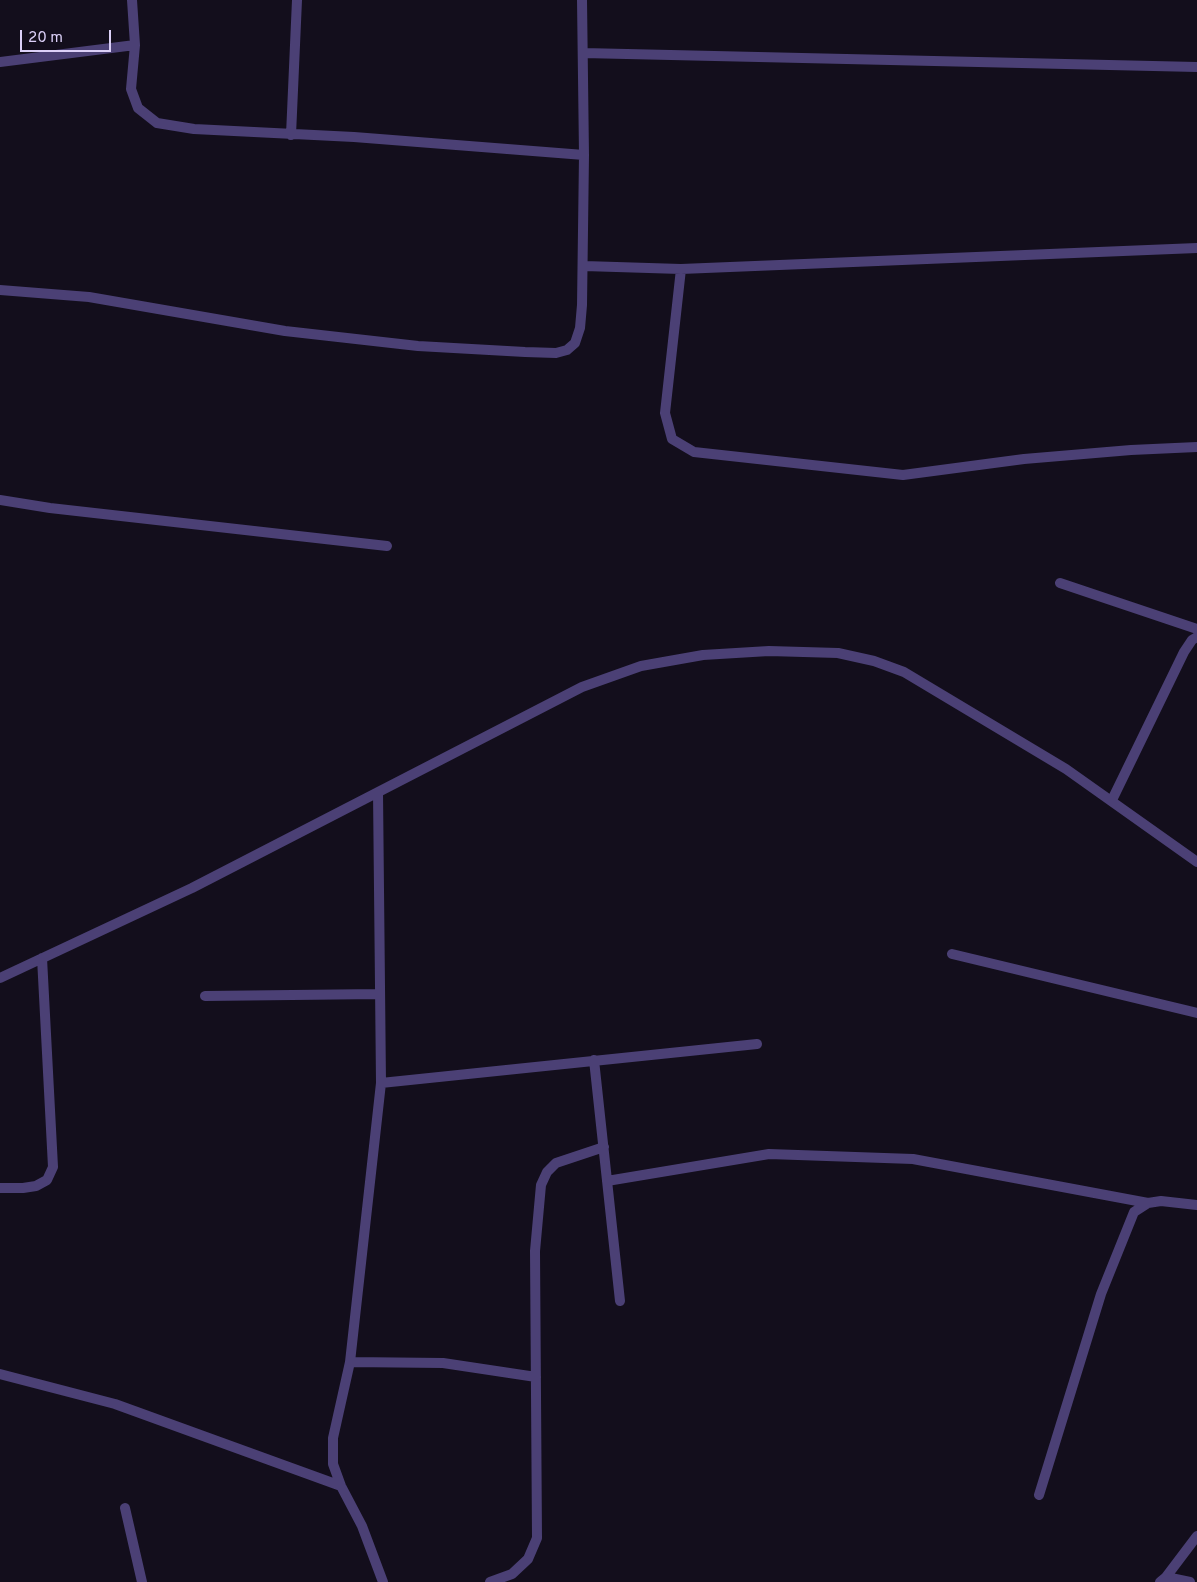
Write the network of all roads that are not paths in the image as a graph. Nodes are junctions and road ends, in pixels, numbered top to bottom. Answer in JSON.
{"nodes":[{"id":1,"x":132,"y":0,"type":"edge"},
{"id":2,"x":297,"y":0,"type":"edge"},
{"id":3,"x":582,"y":0,"type":"edge"},
{"id":4,"x":135,"y":45,"type":"junction"},
{"id":5,"x":583,"y":53,"type":"junction"},
{"id":6,"x":0,"y":62,"type":"edge"},
{"id":7,"x":1197,"y":67,"type":"edge"},
{"id":8,"x":291,"y":135,"type":"junction"},
{"id":9,"x":584,"y":155,"type":"junction"},
{"id":10,"x":1197,"y":248,"type":"edge"},
{"id":11,"x":584,"y":266,"type":"junction"},
{"id":12,"x":681,"y":269,"type":"junction"},
{"id":13,"x":0,"y":290,"type":"edge"},
{"id":14,"x":1197,"y":447,"type":"edge"},
{"id":15,"x":0,"y":500,"type":"edge"},
{"id":16,"x":387,"y":546,"type":"dead end"},
{"id":17,"x":1060,"y":583,"type":"dead end"},
{"id":18,"x":1197,"y":629,"type":"edge"},
{"id":19,"x":1197,"y":637,"type":"edge"},
{"id":20,"x":378,"y":792,"type":"junction"},
{"id":21,"x":1112,"y":800,"type":"junction"},
{"id":22,"x":1197,"y":862,"type":"edge"},
{"id":23,"x":952,"y":954,"type":"dead end"},
{"id":24,"x":42,"y":958,"type":"junction"},
{"id":25,"x":0,"y":978,"type":"edge"},
{"id":26,"x":379,"y":994,"type":"junction"},
{"id":27,"x":205,"y":996,"type":"dead end"},
{"id":28,"x":1197,"y":1013,"type":"edge"},
{"id":29,"x":757,"y":1044,"type":"dead end"},
{"id":30,"x":594,"y":1060,"type":"junction"},
{"id":31,"x":381,"y":1083,"type":"junction"},
{"id":32,"x":604,"y":1146,"type":"junction"},
{"id":33,"x":607,"y":1181,"type":"junction"},
{"id":34,"x":0,"y":1188,"type":"edge"},
{"id":35,"x":1148,"y":1203,"type":"junction"},
{"id":36,"x":1197,"y":1205,"type":"edge"},
{"id":37,"x":620,"y":1301,"type":"dead end"},
{"id":38,"x":350,"y":1362,"type":"junction"},
{"id":39,"x":0,"y":1374,"type":"edge"},
{"id":40,"x":536,"y":1377,"type":"junction"},
{"id":41,"x":341,"y":1486,"type":"junction"},
{"id":42,"x":1039,"y":1495,"type":"dead end"},
{"id":43,"x":125,"y":1508,"type":"dead end"},
{"id":44,"x":1197,"y":1536,"type":"edge"},
{"id":45,"x":1163,"y":1580,"type":"edge"},
{"id":46,"x":142,"y":1582,"type":"edge"},
{"id":47,"x":383,"y":1582,"type":"edge"},
{"id":48,"x":490,"y":1582,"type":"edge"},
{"id":49,"x":1190,"y":1582,"type":"edge"}],
"edges":[{"from":1,"to":4,"type":"street"},
{"from":2,"to":8,"type":"street"},
{"from":3,"to":5,"type":"street"},
{"from":4,"to":6,"type":"street"},
{"from":4,"to":8,"type":"street"},
{"from":5,"to":7,"type":"street"},
{"from":5,"to":9,"type":"street"},
{"from":8,"to":9,"type":"street"},
{"from":9,"to":11,"type":"street"},
{"from":10,"to":12,"type":"street"},
{"from":11,"to":12,"type":"street"},
{"from":11,"to":13,"type":"street"},
{"from":12,"to":14,"type":"street"},
{"from":15,"to":16,"type":"street"},
{"from":17,"to":18,"type":"street"},
{"from":19,"to":21,"type":"street"},
{"from":20,"to":21,"type":"street"},
{"from":20,"to":24,"type":"street"},
{"from":20,"to":26,"type":"street"},
{"from":21,"to":22,"type":"street"},
{"from":23,"to":28,"type":"street"},
{"from":24,"to":25,"type":"street"},
{"from":24,"to":34,"type":"street"},
{"from":26,"to":27,"type":"street"},
{"from":26,"to":31,"type":"street"},
{"from":29,"to":30,"type":"street"},
{"from":30,"to":31,"type":"street"},
{"from":30,"to":32,"type":"street"},
{"from":31,"to":38,"type":"street"},
{"from":32,"to":33,"type":"street"},
{"from":32,"to":40,"type":"street"},
{"from":33,"to":35,"type":"street"},
{"from":33,"to":37,"type":"street"},
{"from":35,"to":36,"type":"street"},
{"from":35,"to":42,"type":"street"},
{"from":38,"to":40,"type":"street"},
{"from":38,"to":41,"type":"street"},
{"from":39,"to":41,"type":"street"},
{"from":40,"to":48,"type":"street"},
{"from":41,"to":47,"type":"street"},
{"from":43,"to":46,"type":"street"},
{"from":44,"to":45,"type":"street"},
{"from":45,"to":49,"type":"street"}]}
